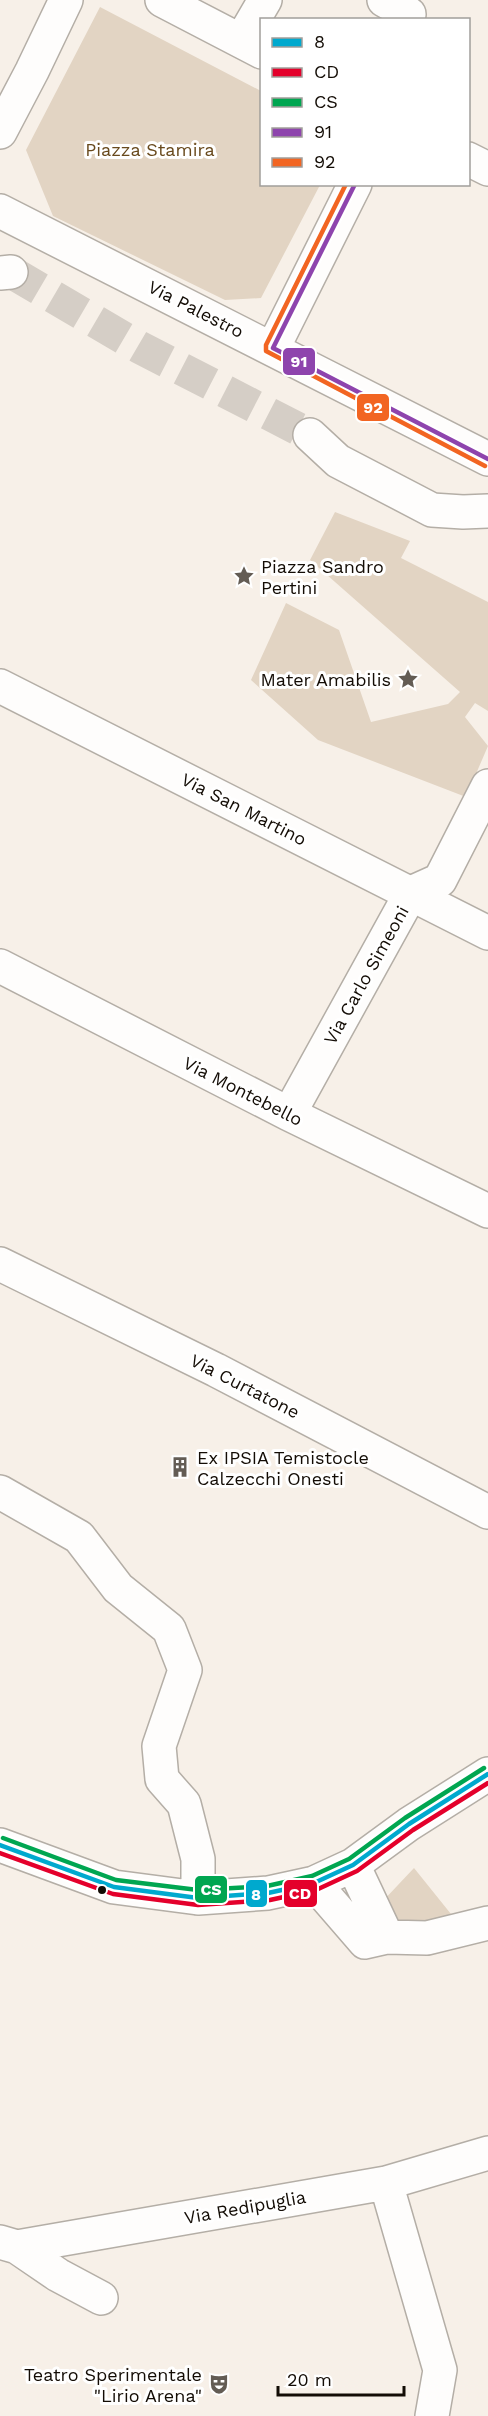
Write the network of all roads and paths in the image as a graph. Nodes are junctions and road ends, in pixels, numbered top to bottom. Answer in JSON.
{"nodes":[{"id":1,"x":66,"y":0,"type":"edge"},
{"id":2,"x":162,"y":0,"type":"edge"},
{"id":3,"x":265,"y":0,"type":"edge"},
{"id":4,"x":384,"y":0,"type":"edge"},
{"id":5,"x":408,"y":18,"type":"edge"},
{"id":6,"x":251,"y":46,"type":"edge"},
{"id":7,"x":0,"y":132,"type":"edge"},
{"id":8,"x":470,"y":160,"type":"edge"},
{"id":9,"x":488,"y":169,"type":"edge"},
{"id":10,"x":354,"y":186,"type":"edge"},
{"id":11,"x":0,"y":211,"type":"edge"},
{"id":12,"x":273,"y":348,"type":"junction"},
{"id":13,"x":310,"y":435,"type":"tunnel mouth"},
{"id":14,"x":488,"y":459,"type":"edge"},
{"id":15,"x":488,"y":511,"type":"edge"},
{"id":16,"x":0,"y":686,"type":"edge"},
{"id":17,"x":488,"y":786,"type":"edge"},
{"id":18,"x":411,"y":893,"type":"junction"},
{"id":19,"x":488,"y":933,"type":"edge"},
{"id":20,"x":0,"y":966,"type":"edge"},
{"id":21,"x":289,"y":1114,"type":"junction"},
{"id":22,"x":488,"y":1211,"type":"edge"},
{"id":23,"x":0,"y":1264,"type":"edge"},
{"id":24,"x":0,"y":1492,"type":"edge"},
{"id":25,"x":488,"y":1512,"type":"edge"},
{"id":26,"x":488,"y":1774,"type":"edge"},
{"id":27,"x":0,"y":1845,"type":"edge"},
{"id":28,"x":353,"y":1865,"type":"junction"},
{"id":29,"x":314,"y":1883,"type":"junction"},
{"id":30,"x":198,"y":1898,"type":"junction"},
{"id":31,"x":488,"y":1923,"type":"edge"},
{"id":32,"x":387,"y":1937,"type":"junction"},
{"id":33,"x":488,"y":2153,"type":"edge"},
{"id":34,"x":386,"y":2182,"type":"junction"},
{"id":35,"x":8,"y":2245,"type":"edge"},
{"id":36,"x":101,"y":2298,"type":"dead end"},
{"id":37,"x":432,"y":2416,"type":"edge"}],
"edges":[{"from":1,"to":7,"type":"street"},
{"from":2,"to":6,"type":"street"},
{"from":3,"to":6,"type":"street"},
{"from":4,"to":5,"type":"street"},
{"from":8,"to":9,"type":"street"},
{"from":10,"to":12,"type":"street"},
{"from":11,"to":12,"type":"street","name":"Via Palestro"},
{"from":12,"to":14,"type":"street","name":"Via Palestro"},
{"from":13,"to":15,"type":"street"},
{"from":16,"to":18,"type":"street","name":"Via San Martino"},
{"from":17,"to":18,"type":"street","name":"Via Carlo Simeoni"},
{"from":18,"to":19,"type":"street","name":"Via San Martino"},
{"from":18,"to":21,"type":"street","name":"Via Carlo Simeoni"},
{"from":20,"to":21,"type":"street","name":"Via Montebello"},
{"from":21,"to":22,"type":"street","name":"Via Montebello"},
{"from":23,"to":25,"type":"street","name":"Via Curtatone"},
{"from":24,"to":30,"type":"street"},
{"from":26,"to":28,"type":"street"},
{"from":27,"to":30,"type":"street"},
{"from":28,"to":29,"type":"street"},
{"from":28,"to":32,"type":"street"},
{"from":29,"to":30,"type":"street"},
{"from":29,"to":32,"type":"street"},
{"from":31,"to":32,"type":"street"},
{"from":33,"to":34,"type":"street","name":"Via Redipuglia"},
{"from":34,"to":35,"type":"street","name":"Via Redipuglia"},
{"from":34,"to":37,"type":"street"},
{"from":35,"to":36,"type":"street"}]}
